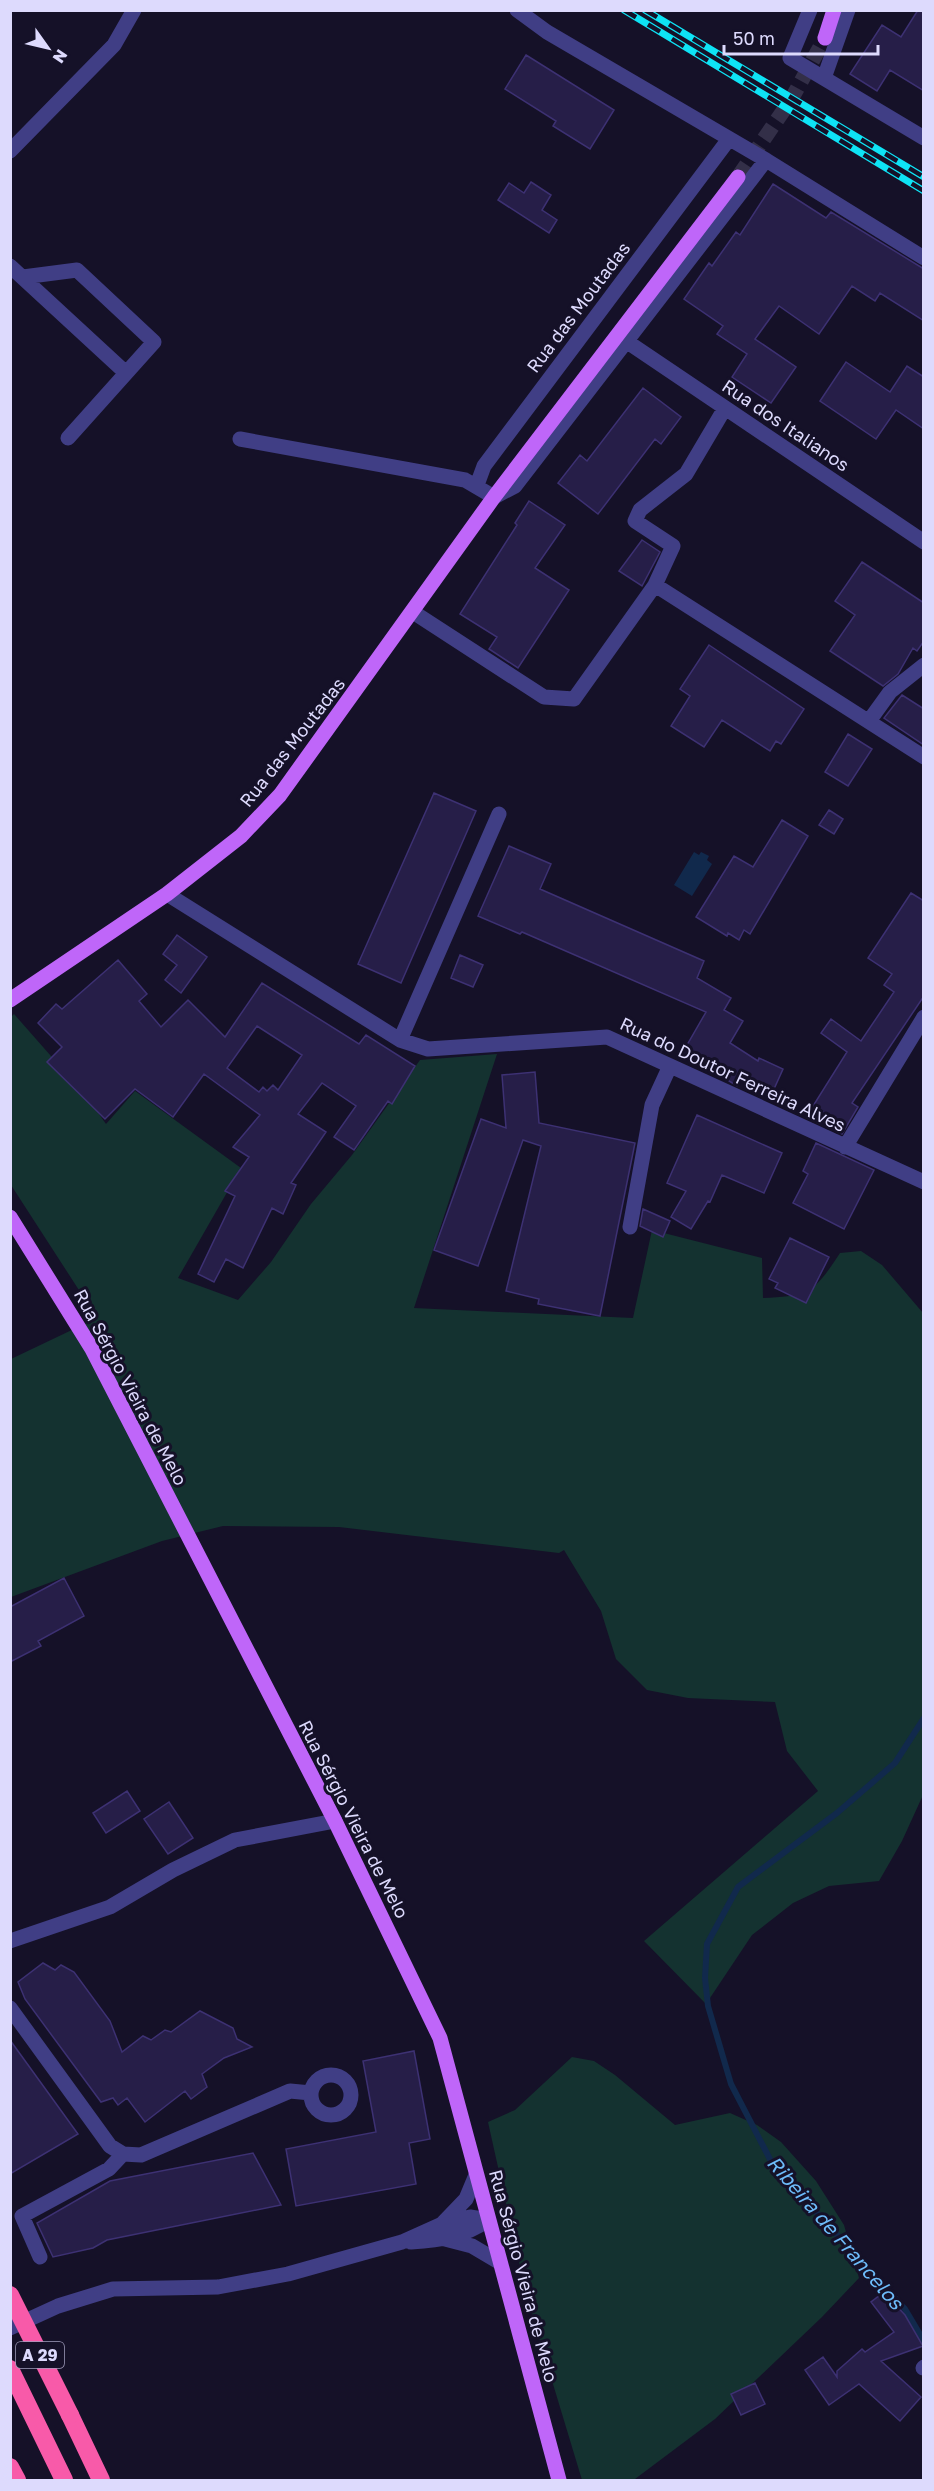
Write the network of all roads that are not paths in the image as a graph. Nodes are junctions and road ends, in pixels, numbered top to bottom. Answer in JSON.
{"nodes":[{"id":1,"x":134,"y":10,"type":"edge"},
{"id":2,"x":517,"y":10,"type":"edge"},
{"id":3,"x":810,"y":10,"type":"edge"},
{"id":4,"x":834,"y":10,"type":"edge"},
{"id":5,"x":848,"y":10,"type":"edge"},
{"id":6,"x":825,"y":38,"type":"tunnel mouth"},
{"id":7,"x":824,"y":78,"type":"junction"},
{"id":8,"x":924,"y":138,"type":"edge"},
{"id":9,"x":729,"y":139,"type":"junction"},
{"id":10,"x":10,"y":151,"type":"edge"},
{"id":11,"x":766,"y":160,"type":"junction"},
{"id":12,"x":738,"y":177,"type":"tunnel mouth"},
{"id":13,"x":924,"y":258,"type":"edge"},
{"id":14,"x":10,"y":266,"type":"edge"},
{"id":15,"x":23,"y":277,"type":"junction"},
{"id":16,"x":627,"y":341,"type":"junction"},
{"id":17,"x":126,"y":373,"type":"junction"},
{"id":18,"x":725,"y":408,"type":"junction"},
{"id":19,"x":68,"y":438,"type":"dead end"},
{"id":20,"x":240,"y":439,"type":"dead end"},
{"id":21,"x":477,"y":485,"type":"junction"},
{"id":22,"x":494,"y":497,"type":"junction"},
{"id":23,"x":924,"y":542,"type":"edge"},
{"id":24,"x":655,"y":585,"type":"junction"},
{"id":25,"x":412,"y":612,"type":"junction"},
{"id":26,"x":924,"y":665,"type":"edge"},
{"id":27,"x":869,"y":721,"type":"junction"},
{"id":28,"x":924,"y":758,"type":"edge"},
{"id":29,"x":499,"y":814,"type":"dead end"},
{"id":30,"x":167,"y":894,"type":"junction"},
{"id":31,"x":10,"y":1000,"type":"edge"},
{"id":32,"x":924,"y":1017,"type":"edge"},
{"id":33,"x":400,"y":1040,"type":"junction"},
{"id":34,"x":670,"y":1066,"type":"junction"},
{"id":35,"x":845,"y":1147,"type":"junction"},
{"id":36,"x":924,"y":1182,"type":"edge"},
{"id":37,"x":10,"y":1217,"type":"edge"},
{"id":38,"x":630,"y":1227,"type":"dead end"},
{"id":39,"x":335,"y":1821,"type":"junction"},
{"id":40,"x":10,"y":1941,"type":"edge"},
{"id":41,"x":10,"y":2008,"type":"edge"},
{"id":42,"x":311,"y":2093,"type":"dead end"},
{"id":43,"x":123,"y":2154,"type":"junction"},
{"id":44,"x":476,"y":2175,"type":"junction"},
{"id":45,"x":488,"y":2220,"type":"junction"},
{"id":46,"x":444,"y":2232,"type":"junction"},
{"id":47,"x":40,"y":2257,"type":"dead end"},
{"id":48,"x":499,"y":2262,"type":"junction"},
{"id":49,"x":10,"y":2295,"type":"edge"},
{"id":50,"x":10,"y":2328,"type":"edge"},
{"id":51,"x":10,"y":2369,"type":"edge"},
{"id":52,"x":10,"y":2467,"type":"edge"},
{"id":53,"x":17,"y":2481,"type":"edge"},
{"id":54,"x":64,"y":2481,"type":"edge"},
{"id":55,"x":101,"y":2481,"type":"edge"},
{"id":56,"x":559,"y":2481,"type":"edge"}],
"edges":[{"from":1,"to":10,"type":"street"},
{"from":2,"to":9,"type":"street"},
{"from":3,"to":7,"type":"street"},
{"from":4,"to":6,"type":"main road"},
{"from":5,"to":7,"type":"street"},
{"from":7,"to":8,"type":"street"},
{"from":9,"to":11,"type":"street"},
{"from":9,"to":21,"type":"street","name":"Rua das Moutadas"},
{"from":11,"to":13,"type":"street"},
{"from":11,"to":16,"type":"street","name":"Rua das Moutadas"},
{"from":12,"to":22,"type":"main road","name":"Rua das Moutadas"},
{"from":14,"to":15,"type":"street"},
{"from":15,"to":17,"type":"street"},
{"from":15,"to":17,"type":"street"},
{"from":16,"to":18,"type":"street","name":"Rua dos Italianos"},
{"from":16,"to":22,"type":"street","name":"Rua das Moutadas"},
{"from":17,"to":19,"type":"street"},
{"from":18,"to":23,"type":"street","name":"Rua dos Italianos"},
{"from":18,"to":24,"type":"street"},
{"from":20,"to":21,"type":"street"},
{"from":21,"to":22,"type":"street"},
{"from":22,"to":25,"type":"main road","name":"Rua das Moutadas"},
{"from":24,"to":25,"type":"street"},
{"from":24,"to":27,"type":"street"},
{"from":25,"to":30,"type":"main road","name":"Rua das Moutadas"},
{"from":26,"to":27,"type":"street"},
{"from":27,"to":28,"type":"street"},
{"from":29,"to":33,"type":"street"},
{"from":30,"to":31,"type":"main road","name":"Rua das Moutadas"},
{"from":30,"to":33,"type":"street","name":"Rua do Doutor Ferreira Alves"},
{"from":32,"to":35,"type":"street"},
{"from":33,"to":34,"type":"street","name":"Rua do Doutor Ferreira Alves"},
{"from":34,"to":35,"type":"street","name":"Rua do Doutor Ferreira Alves"},
{"from":34,"to":38,"type":"street"},
{"from":35,"to":36,"type":"street","name":"Rua do Doutor Ferreira Alves"},
{"from":37,"to":39,"type":"main road","name":"Rua Sérgio Vieira de Melo"},
{"from":39,"to":40,"type":"street"},
{"from":39,"to":44,"type":"main road","name":"Rua Sérgio Vieira de Melo"},
{"from":41,"to":43,"type":"street"},
{"from":42,"to":43,"type":"street"},
{"from":43,"to":47,"type":"street"},
{"from":44,"to":45,"type":"main road","name":"Rua Sérgio Vieira de Melo"},
{"from":44,"to":46,"type":"street"},
{"from":45,"to":46,"type":"street"},
{"from":45,"to":48,"type":"main road","name":"Rua Sérgio Vieira de Melo"},
{"from":46,"to":48,"type":"street"},
{"from":46,"to":50,"type":"street"},
{"from":48,"to":56,"type":"main road","name":"Rua Sérgio Vieira de Melo"},
{"from":49,"to":55,"type":"highway","number":"A 29","bridge":true},
{"from":51,"to":54,"type":"highway","number":"A 29"},
{"from":52,"to":53,"type":"highway"}]}
